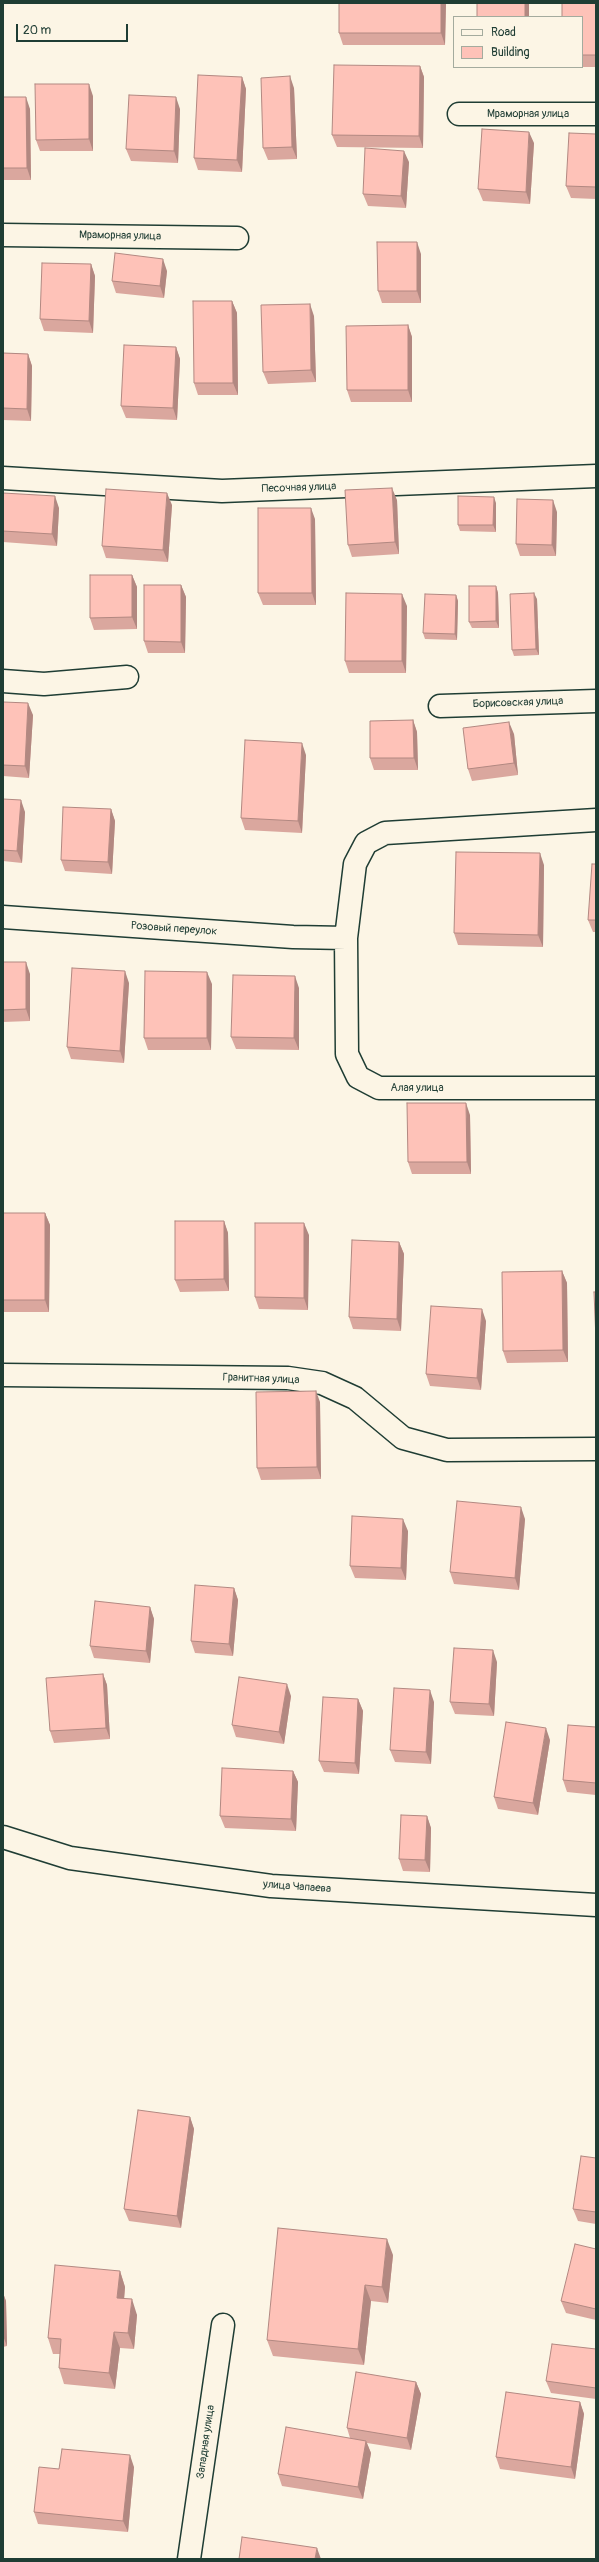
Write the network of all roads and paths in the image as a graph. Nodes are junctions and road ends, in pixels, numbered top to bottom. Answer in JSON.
{"nodes":[{"id":1,"x":459,"y":114,"type":"dead end"},
{"id":2,"x":596,"y":114,"type":"edge"},
{"id":3,"x":3,"y":235,"type":"edge"},
{"id":4,"x":238,"y":238,"type":"dead end"},
{"id":5,"x":596,"y":476,"type":"edge"},
{"id":6,"x":3,"y":478,"type":"edge"},
{"id":7,"x":126,"y":677,"type":"dead end"},
{"id":8,"x":3,"y":681,"type":"edge"},
{"id":9,"x":596,"y":701,"type":"edge"},
{"id":10,"x":440,"y":706,"type":"dead end"},
{"id":11,"x":596,"y":820,"type":"edge"},
{"id":12,"x":3,"y":917,"type":"edge"},
{"id":13,"x":346,"y":938,"type":"junction"},
{"id":14,"x":596,"y":1088,"type":"edge"},
{"id":15,"x":3,"y":1375,"type":"edge"},
{"id":16,"x":596,"y":1449,"type":"edge"},
{"id":17,"x":3,"y":1837,"type":"edge"},
{"id":18,"x":596,"y":1905,"type":"edge"},
{"id":19,"x":223,"y":2325,"type":"dead end"},
{"id":20,"x":189,"y":2559,"type":"edge"}],
"edges":[{"from":1,"to":2,"type":"street","name":"Мраморная улица"},
{"from":3,"to":4,"type":"street","name":"Мраморная улица"},
{"from":5,"to":6,"type":"street","name":"Песочная улица"},
{"from":7,"to":8,"type":"street"},
{"from":9,"to":10,"type":"street","name":"Борисовская улица"},
{"from":11,"to":13,"type":"street","name":"Алая улица"},
{"from":12,"to":13,"type":"street","name":"Розовый переулок"},
{"from":13,"to":14,"type":"street","name":"Алая улица"},
{"from":15,"to":16,"type":"street","name":"Гранитная улица"},
{"from":17,"to":18,"type":"street","name":"улица Чапаева"},
{"from":19,"to":20,"type":"street","name":"Западная улица"}]}
